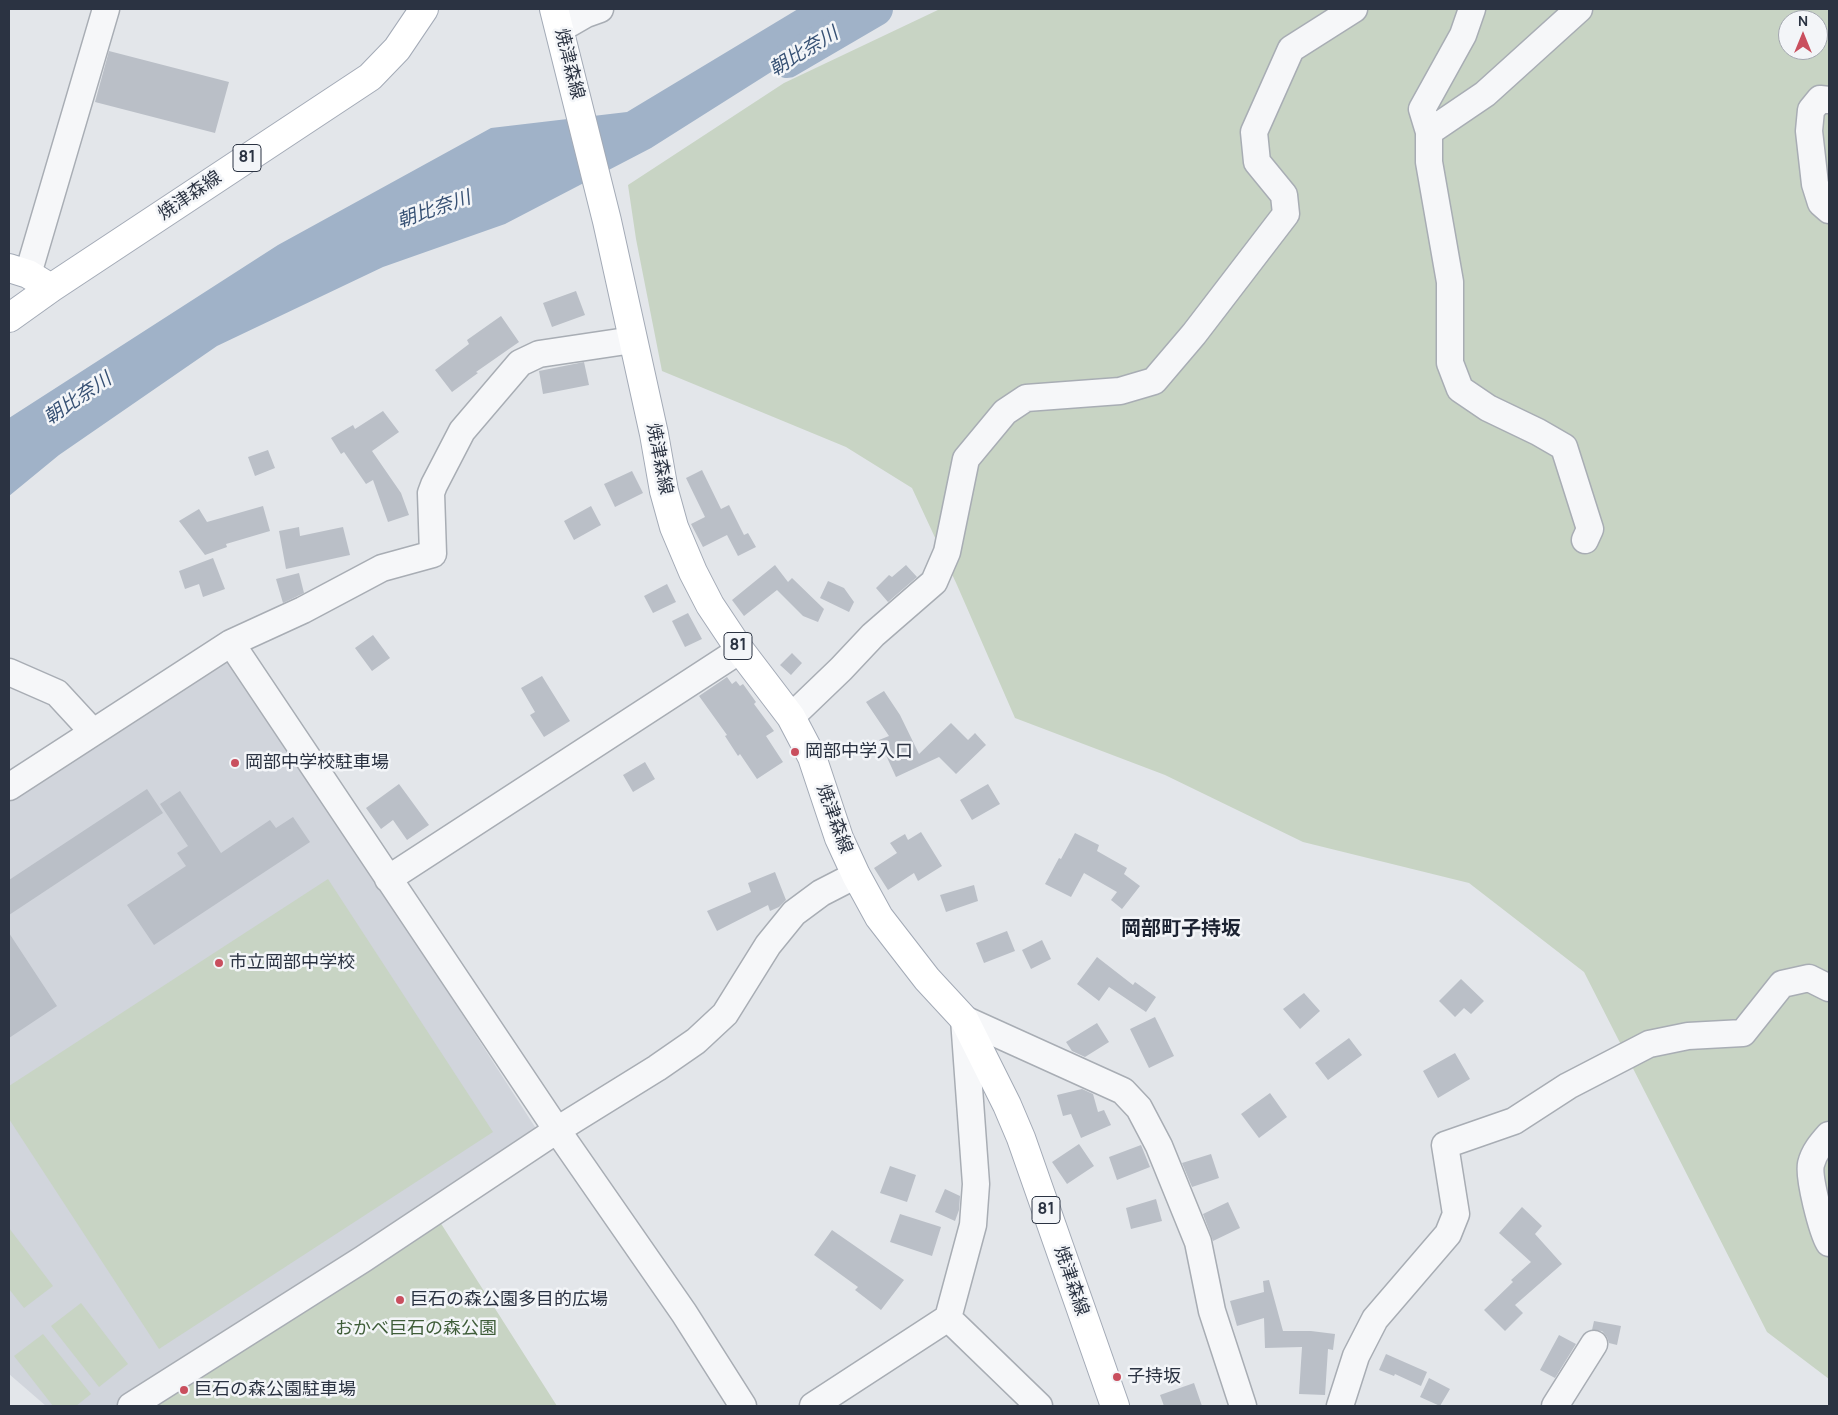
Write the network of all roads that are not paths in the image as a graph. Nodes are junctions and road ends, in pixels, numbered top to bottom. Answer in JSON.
{"nodes":[{"id":1,"x":106,"y":9,"type":"edge"},
{"id":2,"x":424,"y":9,"type":"edge"},
{"id":3,"x":600,"y":9,"type":"edge"},
{"id":4,"x":1354,"y":9,"type":"edge"},
{"id":5,"x":1472,"y":9,"type":"edge"},
{"id":6,"x":1579,"y":9,"type":"edge"},
{"id":7,"x":560,"y":29,"type":"edge"},
{"id":8,"x":1829,"y":100,"type":"edge"},
{"id":9,"x":1429,"y":132,"type":"junction"},
{"id":10,"x":1829,"y":210,"type":"edge"},
{"id":11,"x":18,"y":271,"type":"edge"},
{"id":12,"x":51,"y":288,"type":"junction"},
{"id":13,"x":9,"y":318,"type":"edge"},
{"id":14,"x":634,"y":340,"type":"junction"},
{"id":15,"x":1585,"y":540,"type":"dead end"},
{"id":16,"x":231,"y":643,"type":"junction"},
{"id":17,"x":740,"y":650,"type":"junction"},
{"id":18,"x":9,"y":672,"type":"edge"},
{"id":19,"x":791,"y":717,"type":"junction"},
{"id":20,"x":93,"y":732,"type":"junction"},
{"id":21,"x":9,"y":787,"type":"edge"},
{"id":22,"x":856,"y":875,"type":"junction"},
{"id":23,"x":388,"y":879,"type":"junction"},
{"id":24,"x":1829,"y":988,"type":"edge"},
{"id":25,"x":964,"y":1019,"type":"junction"},
{"id":26,"x":557,"y":1130,"type":"junction"},
{"id":27,"x":1829,"y":1135,"type":"edge"},
{"id":28,"x":1829,"y":1243,"type":"edge"},
{"id":29,"x":948,"y":1318,"type":"junction"},
{"id":30,"x":1594,"y":1344,"type":"dead end"},
{"id":31,"x":131,"y":1406,"type":"edge"},
{"id":32,"x":743,"y":1406,"type":"edge"},
{"id":33,"x":813,"y":1406,"type":"edge"},
{"id":34,"x":1039,"y":1406,"type":"edge"},
{"id":35,"x":1115,"y":1406,"type":"edge"},
{"id":36,"x":1243,"y":1406,"type":"edge"},
{"id":37,"x":1340,"y":1406,"type":"edge"},
{"id":38,"x":1555,"y":1406,"type":"edge"}],
"edges":[{"from":1,"to":11,"type":"street"},
{"from":2,"to":12,"type":"main road","name":"焼津森線","number":"81"},
{"from":3,"to":7,"type":"street"},
{"from":4,"to":19,"type":"street"},
{"from":5,"to":9,"type":"street"},
{"from":6,"to":9,"type":"street"},
{"from":7,"to":14,"type":"main road","name":"焼津森線","number":"81"},
{"from":8,"to":10,"type":"street"},
{"from":9,"to":15,"type":"street"},
{"from":11,"to":12,"type":"main road"},
{"from":12,"to":13,"type":"main road","name":"焼津森線"},
{"from":14,"to":16,"type":"street"},
{"from":14,"to":17,"type":"main road","name":"焼津森線","number":"81"},
{"from":16,"to":20,"type":"street"},
{"from":16,"to":23,"type":"street"},
{"from":17,"to":19,"type":"main road","name":"焼津森線","number":"81"},
{"from":17,"to":23,"type":"street"},
{"from":18,"to":20,"type":"street"},
{"from":19,"to":22,"type":"main road","name":"焼津森線","number":"81"},
{"from":20,"to":21,"type":"street"},
{"from":22,"to":25,"type":"main road","name":"焼津森線","number":"81"},
{"from":22,"to":26,"type":"street"},
{"from":23,"to":26,"type":"street"},
{"from":24,"to":37,"type":"street"},
{"from":25,"to":29,"type":"street"},
{"from":25,"to":35,"type":"main road","name":"焼津森線","number":"81"},
{"from":25,"to":36,"type":"street"},
{"from":26,"to":31,"type":"street"},
{"from":26,"to":32,"type":"street"},
{"from":27,"to":28,"type":"street"},
{"from":29,"to":33,"type":"street"},
{"from":29,"to":34,"type":"street"},
{"from":30,"to":38,"type":"street"}]}
